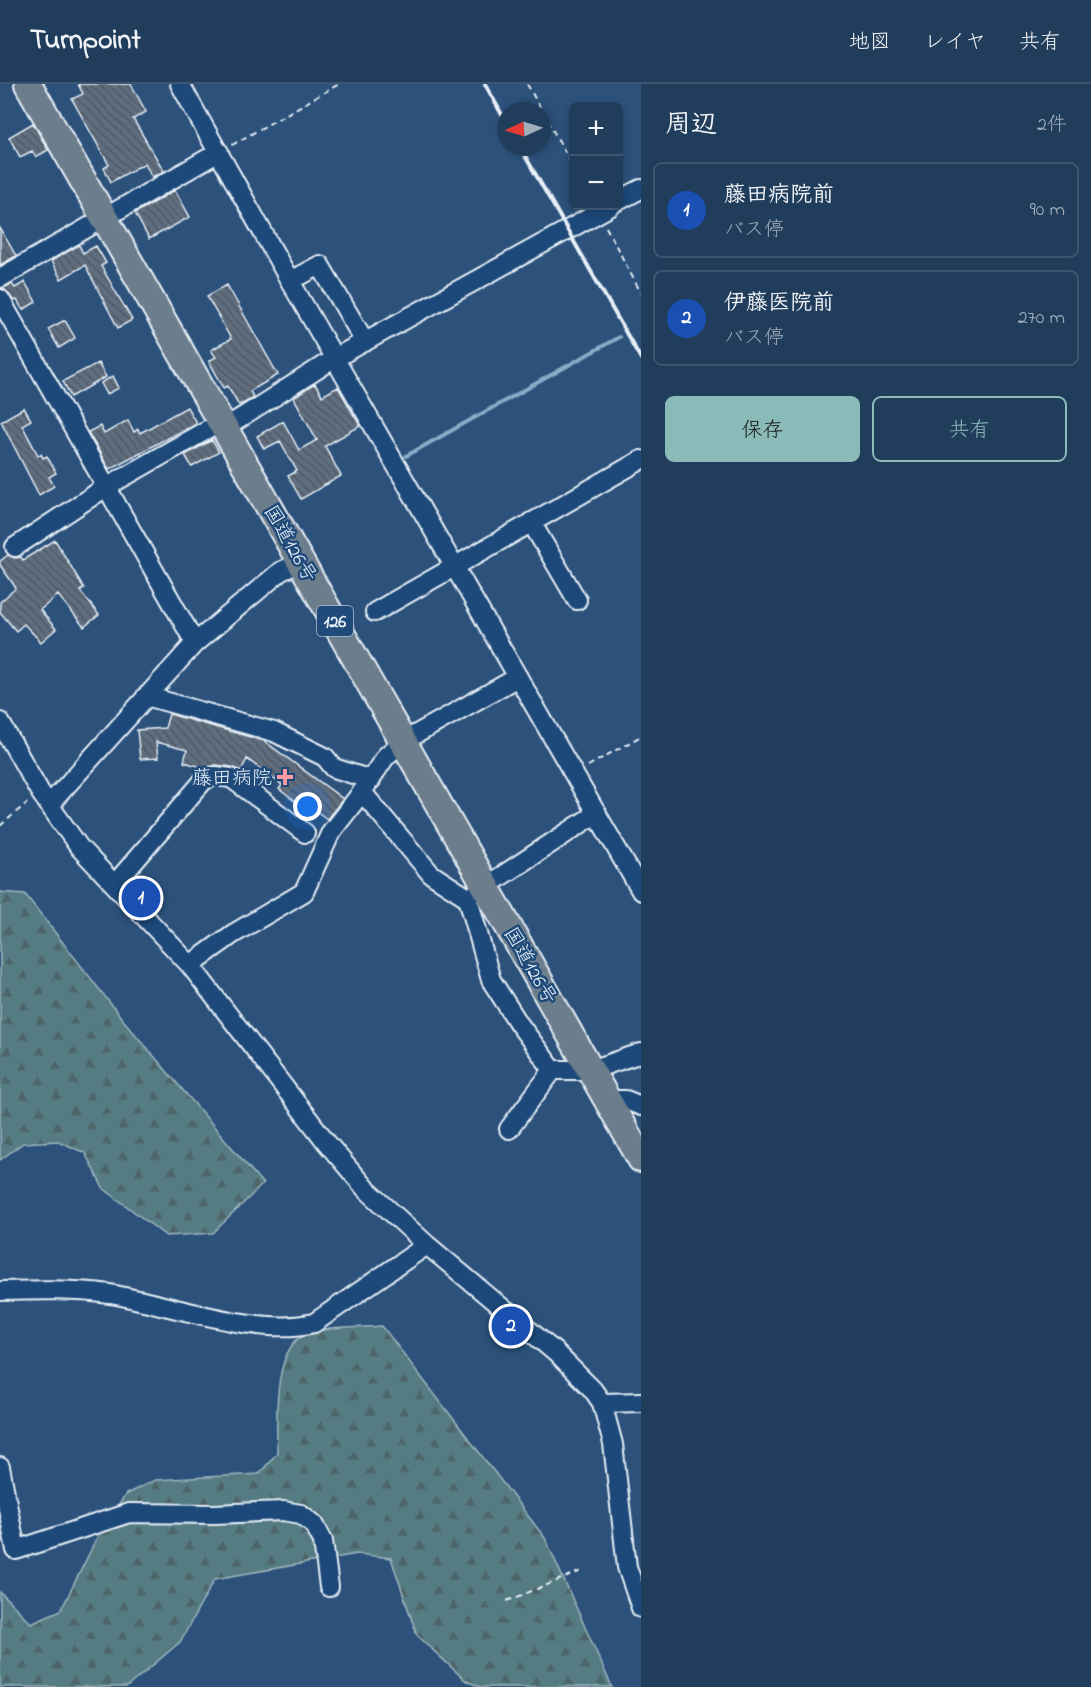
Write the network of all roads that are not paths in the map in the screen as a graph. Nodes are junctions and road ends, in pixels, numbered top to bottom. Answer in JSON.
{"nodes":[{"id":1,"x":28,"y":84,"type":"edge"},
{"id":2,"x":180,"y":84,"type":"edge"},
{"id":3,"x":219,"y":152,"type":"junction"},
{"id":4,"x":641,"y":189,"type":"edge"},
{"id":5,"x":623,"y":198,"type":"edge"},
{"id":6,"x":603,"y":210,"type":"edge"},
{"id":7,"x":104,"y":216,"type":"junction"},
{"id":8,"x":0,"y":278,"type":"edge"},
{"id":9,"x":290,"y":281,"type":"junction"},
{"id":10,"x":0,"y":299,"type":"edge"},
{"id":11,"x":365,"y":342,"type":"junction"},
{"id":12,"x":335,"y":358,"type":"junction"},
{"id":13,"x":223,"y":425,"type":"junction"},
{"id":14,"x":641,"y":460,"type":"edge"},
{"id":15,"x":106,"y":488,"type":"junction"},
{"id":16,"x":531,"y":522,"type":"junction"},
{"id":17,"x":15,"y":548,"type":"dead end"},
{"id":18,"x":302,"y":562,"type":"junction"},
{"id":19,"x":455,"y":565,"type":"junction"},
{"id":20,"x":577,"y":600,"type":"dead end"},
{"id":21,"x":375,"y":612,"type":"dead end"},
{"id":22,"x":195,"y":643,"type":"junction"},
{"id":23,"x":518,"y":677,"type":"junction"},
{"id":24,"x":146,"y":696,"type":"junction"},
{"id":25,"x":0,"y":722,"type":"edge"},
{"id":26,"x":404,"y":741,"type":"junction"},
{"id":27,"x":367,"y":786,"type":"junction"},
{"id":28,"x":44,"y":799,"type":"junction"},
{"id":29,"x":597,"y":813,"type":"junction"},
{"id":30,"x":305,"y":833,"type":"dead end"},
{"id":31,"x":115,"y":884,"type":"junction"},
{"id":32,"x":477,"y":891,"type":"junction"},
{"id":33,"x":641,"y":891,"type":"edge"},
{"id":34,"x":190,"y":965,"type":"junction"},
{"id":35,"x":641,"y":1053,"type":"edge"},
{"id":36,"x":553,"y":1070,"type":"junction"},
{"id":37,"x":591,"y":1070,"type":"junction"},
{"id":38,"x":607,"y":1100,"type":"junction"},
{"id":39,"x":641,"y":1106,"type":"edge"},
{"id":40,"x":509,"y":1129,"type":"dead end"},
{"id":41,"x":641,"y":1159,"type":"edge"},
{"id":42,"x":427,"y":1245,"type":"junction"},
{"id":43,"x":0,"y":1291,"type":"edge"},
{"id":44,"x":641,"y":1402,"type":"edge"},
{"id":45,"x":602,"y":1403,"type":"junction"},
{"id":46,"x":0,"y":1467,"type":"edge"},
{"id":47,"x":329,"y":1587,"type":"dead end"},
{"id":48,"x":641,"y":1608,"type":"edge"}],
"edges":[{"from":1,"to":7,"type":"highway","name":"国道126号","number":"126"},
{"from":2,"to":3,"type":"street"},
{"from":3,"to":7,"type":"street"},
{"from":3,"to":9,"type":"street"},
{"from":4,"to":5,"type":"street"},
{"from":6,"to":11,"type":"street"},
{"from":7,"to":8,"type":"street"},
{"from":7,"to":13,"type":"highway","name":"国道126号","number":"126"},
{"from":9,"to":11,"type":"street"},
{"from":9,"to":12,"type":"street"},
{"from":10,"to":15,"type":"street"},
{"from":11,"to":12,"type":"street"},
{"from":12,"to":13,"type":"street"},
{"from":12,"to":19,"type":"street"},
{"from":13,"to":15,"type":"street"},
{"from":13,"to":18,"type":"highway","name":"国道126号","number":"126"},
{"from":14,"to":16,"type":"street"},
{"from":15,"to":17,"type":"street"},
{"from":15,"to":22,"type":"street"},
{"from":16,"to":19,"type":"street"},
{"from":16,"to":20,"type":"street"},
{"from":18,"to":22,"type":"street"},
{"from":18,"to":26,"type":"highway","name":"国道126号","number":"126"},
{"from":19,"to":21,"type":"street"},
{"from":19,"to":23,"type":"street"},
{"from":22,"to":24,"type":"street"},
{"from":23,"to":26,"type":"street"},
{"from":23,"to":29,"type":"street"},
{"from":24,"to":27,"type":"street"},
{"from":24,"to":28,"type":"street"},
{"from":25,"to":28,"type":"street"},
{"from":26,"to":27,"type":"street"},
{"from":26,"to":32,"type":"highway","name":"国道126号","number":"126"},
{"from":27,"to":32,"type":"street"},
{"from":27,"to":34,"type":"street"},
{"from":28,"to":31,"type":"street"},
{"from":29,"to":32,"type":"street"},
{"from":29,"to":33,"type":"street"},
{"from":30,"to":31,"type":"street"},
{"from":31,"to":34,"type":"street"},
{"from":32,"to":36,"type":"street"},
{"from":32,"to":37,"type":"highway","name":"国道126号","number":"126"},
{"from":34,"to":42,"type":"street"},
{"from":35,"to":37,"type":"street"},
{"from":36,"to":37,"type":"street"},
{"from":36,"to":40,"type":"street"},
{"from":37,"to":38,"type":"highway","name":"国道126号","number":"126"},
{"from":38,"to":39,"type":"street"},
{"from":38,"to":41,"type":"highway","name":"国道126号","number":"126"},
{"from":42,"to":43,"type":"street"},
{"from":42,"to":45,"type":"street"},
{"from":44,"to":45,"type":"street"},
{"from":45,"to":48,"type":"street"},
{"from":46,"to":47,"type":"street"}]}
